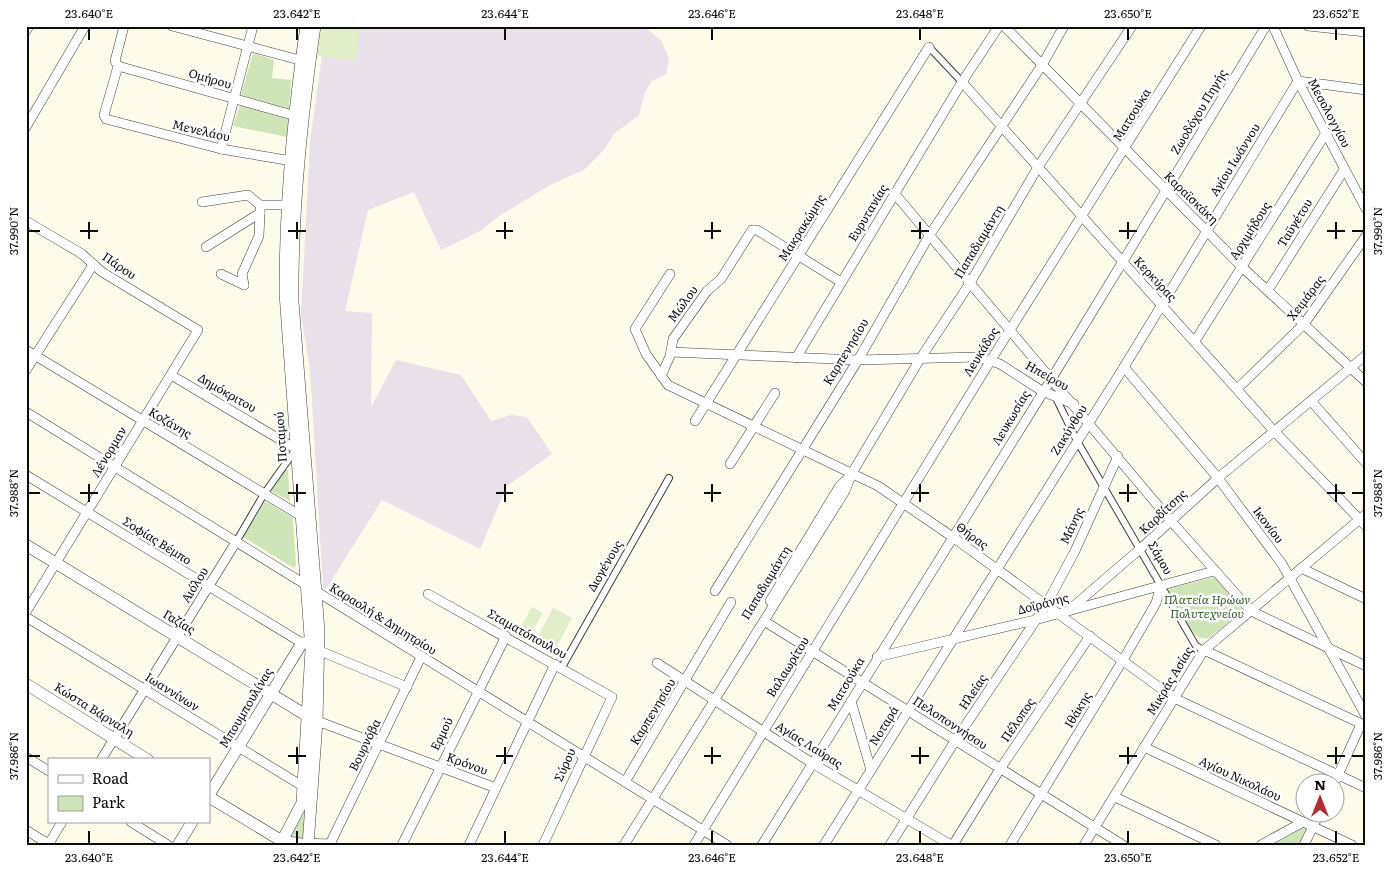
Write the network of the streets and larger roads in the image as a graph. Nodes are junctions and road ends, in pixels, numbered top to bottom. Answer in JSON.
{"nodes":[{"id":1,"x":29,"y":26,"type":"edge"},
{"id":2,"x":85,"y":26,"type":"edge"},
{"id":3,"x":124,"y":26,"type":"edge"},
{"id":4,"x":172,"y":26,"type":"edge"},
{"id":5,"x":253,"y":26,"type":"edge"},
{"id":6,"x":306,"y":26,"type":"edge"},
{"id":7,"x":315,"y":26,"type":"edge"},
{"id":8,"x":999,"y":26,"type":"edge"},
{"id":9,"x":1004,"y":26,"type":"edge"},
{"id":10,"x":1064,"y":26,"type":"edge"},
{"id":11,"x":1132,"y":26,"type":"edge"},
{"id":12,"x":1201,"y":26,"type":"edge"},
{"id":13,"x":1266,"y":26,"type":"edge"},
{"id":14,"x":1272,"y":26,"type":"edge"},
{"id":15,"x":1308,"y":26,"type":"edge"},
{"id":16,"x":1333,"y":28,"type":"edge"},
{"id":17,"x":26,"y":31,"type":"edge"},
{"id":18,"x":1366,"y":32,"type":"edge"},
{"id":19,"x":248,"y":45,"type":"junction"},
{"id":20,"x":928,"y":47,"type":"joint"},
{"id":21,"x":305,"y":61,"type":"junction"},
{"id":22,"x":1042,"y":65,"type":"junction"},
{"id":23,"x":118,"y":66,"type":"junction"},
{"id":24,"x":1298,"y":81,"type":"junction"},
{"id":25,"x":962,"y":82,"type":"junction"},
{"id":26,"x":1366,"y":90,"type":"edge"},
{"id":27,"x":234,"y":98,"type":"junction"},
{"id":28,"x":1080,"y":103,"type":"junction"},
{"id":29,"x":296,"y":116,"type":"junction"},
{"id":30,"x":26,"y":127,"type":"edge"},
{"id":31,"x":1000,"y":128,"type":"junction"},
{"id":32,"x":1326,"y":133,"type":"junction"},
{"id":33,"x":221,"y":149,"type":"junction"},
{"id":34,"x":1125,"y":150,"type":"junction"},
{"id":35,"x":292,"y":161,"type":"junction"},
{"id":36,"x":1038,"y":167,"type":"junction"},
{"id":37,"x":1344,"y":170,"type":"junction"},
{"id":38,"x":1166,"y":190,"type":"junction"},
{"id":39,"x":894,"y":193,"type":"junction"},
{"id":40,"x":202,"y":202,"type":"dead end"},
{"id":41,"x":289,"y":205,"type":"junction"},
{"id":42,"x":260,"y":209,"type":"junction"},
{"id":43,"x":1366,"y":209,"type":"edge"},
{"id":44,"x":1081,"y":214,"type":"junction"},
{"id":45,"x":26,"y":221,"type":"edge"},
{"id":46,"x":1207,"y":230,"type":"junction"},
{"id":47,"x":929,"y":236,"type":"junction"},
{"id":48,"x":1366,"y":236,"type":"edge"},
{"id":49,"x":206,"y":247,"type":"dead end"},
{"id":50,"x":800,"y":257,"type":"junction"},
{"id":51,"x":1122,"y":261,"type":"junction"},
{"id":52,"x":93,"y":265,"type":"junction"},
{"id":53,"x":1242,"y":267,"type":"junction"},
{"id":54,"x":221,"y":274,"type":"dead end"},
{"id":55,"x":670,"y":274,"type":"dead end"},
{"id":56,"x":841,"y":282,"type":"junction"},
{"id":57,"x":970,"y":283,"type":"junction"},
{"id":58,"x":1268,"y":290,"type":"junction"},
{"id":59,"x":1162,"y":305,"type":"junction"},
{"id":60,"x":1304,"y":324,"type":"junction"},
{"id":61,"x":1010,"y":329,"type":"junction"},
{"id":62,"x":198,"y":330,"type":"joint"},
{"id":63,"x":1195,"y":341,"type":"junction"},
{"id":64,"x":26,"y":350,"type":"edge"},
{"id":65,"x":671,"y":352,"type":"junction"},
{"id":66,"x":35,"y":355,"type":"junction"},
{"id":67,"x":736,"y":355,"type":"junction"},
{"id":68,"x":1366,"y":355,"type":"edge"},
{"id":69,"x":796,"y":358,"type":"junction"},
{"id":70,"x":920,"y":359,"type":"junction"},
{"id":71,"x":858,"y":360,"type":"junction"},
{"id":72,"x":990,"y":360,"type":"junction"},
{"id":73,"x":1124,"y":367,"type":"junction"},
{"id":74,"x":1350,"y":369,"type":"junction"},
{"id":75,"x":26,"y":370,"type":"edge"},
{"id":76,"x":171,"y":375,"type":"junction"},
{"id":77,"x":660,"y":376,"type":"junction"},
{"id":78,"x":1052,"y":378,"type":"junction"},
{"id":79,"x":1366,"y":382,"type":"edge"},
{"id":80,"x":1237,"y":389,"type":"junction"},
{"id":81,"x":1042,"y":391,"type":"junction"},
{"id":82,"x":775,"y":393,"type":"dead end"},
{"id":83,"x":1056,"y":398,"type":"junction"},
{"id":84,"x":1312,"y":402,"type":"junction"},
{"id":85,"x":708,"y":403,"type":"junction"},
{"id":86,"x":1074,"y":404,"type":"junction"},
{"id":87,"x":26,"y":412,"type":"edge"},
{"id":88,"x":143,"y":421,"type":"junction"},
{"id":89,"x":695,"y":422,"type":"dead end"},
{"id":90,"x":1089,"y":422,"type":"junction"},
{"id":91,"x":754,"y":426,"type":"junction"},
{"id":92,"x":1274,"y":430,"type":"junction"},
{"id":93,"x":1077,"y":441,"type":"junction"},
{"id":94,"x":296,"y":449,"type":"junction"},
{"id":95,"x":802,"y":449,"type":"junction"},
{"id":96,"x":1118,"y":456,"type":"junction"},
{"id":97,"x":1366,"y":463,"type":"edge"},
{"id":98,"x":730,"y":464,"type":"dead end"},
{"id":99,"x":115,"y":467,"type":"junction"},
{"id":100,"x":852,"y":473,"type":"junction"},
{"id":101,"x":26,"y":475,"type":"edge"},
{"id":102,"x":669,"y":478,"type":"dead end"},
{"id":103,"x":1218,"y":478,"type":"junction"},
{"id":104,"x":1104,"y":488,"type":"junction"},
{"id":105,"x":264,"y":494,"type":"junction"},
{"id":106,"x":903,"y":502,"type":"junction"},
{"id":107,"x":87,"y":512,"type":"junction"},
{"id":108,"x":1366,"y":514,"type":"edge"},
{"id":109,"x":301,"y":516,"type":"junction"},
{"id":110,"x":1171,"y":521,"type":"junction"},
{"id":111,"x":1362,"y":523,"type":"edge"},
{"id":112,"x":954,"y":538,"type":"junction"},
{"id":113,"x":236,"y":542,"type":"junction"},
{"id":114,"x":26,"y":545,"type":"edge"},
{"id":115,"x":1140,"y":549,"type":"junction"},
{"id":116,"x":56,"y":563,"type":"junction"},
{"id":117,"x":1301,"y":568,"type":"junction"},
{"id":118,"x":996,"y":569,"type":"junction"},
{"id":119,"x":1214,"y":571,"type":"junction"},
{"id":120,"x":1290,"y":578,"type":"junction"},
{"id":121,"x":1161,"y":585,"type":"junction"},
{"id":122,"x":208,"y":587,"type":"junction"},
{"id":123,"x":311,"y":589,"type":"junction"},
{"id":124,"x":715,"y":591,"type":"dead end"},
{"id":125,"x":428,"y":594,"type":"dead end"},
{"id":126,"x":1366,"y":599,"type":"edge"},
{"id":127,"x":731,"y":602,"type":"dead end"},
{"id":128,"x":1046,"y":605,"type":"junction"},
{"id":129,"x":1250,"y":610,"type":"junction"},
{"id":130,"x":26,"y":612,"type":"edge"},
{"id":131,"x":1063,"y":612,"type":"junction"},
{"id":132,"x":26,"y":617,"type":"edge"},
{"id":133,"x":1035,"y":620,"type":"junction"},
{"id":134,"x":764,"y":621,"type":"junction"},
{"id":135,"x":506,"y":636,"type":"junction"},
{"id":136,"x":1090,"y":636,"type":"junction"},
{"id":137,"x":177,"y":637,"type":"junction"},
{"id":138,"x":953,"y":638,"type":"junction"},
{"id":139,"x":306,"y":642,"type":"junction"},
{"id":140,"x":1329,"y":649,"type":"junction"},
{"id":141,"x":1204,"y":650,"type":"junction"},
{"id":142,"x":320,"y":651,"type":"junction"},
{"id":143,"x":812,"y":652,"type":"junction"},
{"id":144,"x":421,"y":657,"type":"junction"},
{"id":145,"x":878,"y":657,"type":"junction"},
{"id":146,"x":1123,"y":660,"type":"junction"},
{"id":147,"x":657,"y":662,"type":"dead end"},
{"id":148,"x":559,"y":666,"type":"junction"},
{"id":149,"x":1366,"y":666,"type":"edge"},
{"id":150,"x":686,"y":682,"type":"junction"},
{"id":151,"x":862,"y":682,"type":"junction"},
{"id":152,"x":26,"y":684,"type":"edge"},
{"id":153,"x":723,"y":684,"type":"junction"},
{"id":154,"x":407,"y":687,"type":"junction"},
{"id":155,"x":144,"y":689,"type":"junction"},
{"id":156,"x":477,"y":691,"type":"junction"},
{"id":157,"x":271,"y":694,"type":"junction"},
{"id":158,"x":612,"y":697,"type":"joint"},
{"id":159,"x":1174,"y":698,"type":"junction"},
{"id":160,"x":714,"y":700,"type":"junction"},
{"id":161,"x":851,"y":701,"type":"junction"},
{"id":162,"x":908,"y":710,"type":"junction"},
{"id":163,"x":313,"y":719,"type":"junction"},
{"id":164,"x":1364,"y":722,"type":"edge"},
{"id":165,"x":528,"y":723,"type":"junction"},
{"id":166,"x":762,"y":730,"type":"junction"},
{"id":167,"x":114,"y":739,"type":"junction"},
{"id":168,"x":955,"y":741,"type":"junction"},
{"id":169,"x":380,"y":745,"type":"junction"},
{"id":170,"x":238,"y":747,"type":"junction"},
{"id":171,"x":1144,"y":747,"type":"junction"},
{"id":172,"x":583,"y":756,"type":"junction"},
{"id":173,"x":26,"y":757,"type":"edge"},
{"id":174,"x":102,"y":758,"type":"edge"},
{"id":175,"x":145,"y":758,"type":"edge"},
{"id":176,"x":812,"y":762,"type":"junction"},
{"id":177,"x":440,"y":767,"type":"junction"},
{"id":178,"x":1000,"y":769,"type":"junction"},
{"id":179,"x":48,"y":770,"type":"edge"},
{"id":180,"x":871,"y":770,"type":"junction"},
{"id":181,"x":1326,"y":774,"type":"edge"},
{"id":182,"x":1338,"y":774,"type":"edge"},
{"id":183,"x":1344,"y":781,"type":"edge"},
{"id":184,"x":625,"y":782,"type":"junction"},
{"id":185,"x":304,"y":787,"type":"junction"},
{"id":186,"x":496,"y":788,"type":"junction"},
{"id":187,"x":1366,"y":788,"type":"edge"},
{"id":188,"x":858,"y":790,"type":"junction"},
{"id":189,"x":210,"y":794,"type":"edge"},
{"id":190,"x":1042,"y":795,"type":"junction"},
{"id":191,"x":210,"y":797,"type":"edge"},
{"id":192,"x":1115,"y":797,"type":"junction"},
{"id":193,"x":652,"y":799,"type":"junction"},
{"id":194,"x":907,"y":817,"type":"junction"},
{"id":195,"x":1294,"y":818,"type":"edge"},
{"id":196,"x":61,"y":824,"type":"edge"},
{"id":197,"x":134,"y":824,"type":"edge"},
{"id":198,"x":191,"y":824,"type":"edge"},
{"id":199,"x":1299,"y":824,"type":"edge"},
{"id":200,"x":1308,"y":824,"type":"edge"},
{"id":201,"x":1313,"y":826,"type":"junction"},
{"id":202,"x":1094,"y":827,"type":"junction"},
{"id":203,"x":26,"y":830,"type":"edge"},
{"id":204,"x":703,"y":830,"type":"junction"},
{"id":205,"x":280,"y":843,"type":"edge"},
{"id":206,"x":49,"y":844,"type":"edge"},
{"id":207,"x":331,"y":844,"type":"edge"},
{"id":208,"x":168,"y":845,"type":"edge"},
{"id":209,"x":178,"y":845,"type":"edge"},
{"id":210,"x":308,"y":845,"type":"edge"},
{"id":211,"x":402,"y":845,"type":"edge"},
{"id":212,"x":469,"y":845,"type":"edge"},
{"id":213,"x":544,"y":845,"type":"edge"},
{"id":214,"x":624,"y":845,"type":"edge"},
{"id":215,"x":694,"y":845,"type":"edge"},
{"id":216,"x":727,"y":845,"type":"edge"},
{"id":217,"x":762,"y":845,"type":"edge"},
{"id":218,"x":824,"y":845,"type":"edge"},
{"id":219,"x":890,"y":845,"type":"edge"},
{"id":220,"x":952,"y":845,"type":"edge"},
{"id":221,"x":1010,"y":845,"type":"edge"},
{"id":222,"x":1084,"y":845,"type":"edge"},
{"id":223,"x":1123,"y":845,"type":"edge"},
{"id":224,"x":1216,"y":845,"type":"edge"},
{"id":225,"x":1261,"y":845,"type":"edge"},
{"id":226,"x":1304,"y":845,"type":"edge"},
{"id":227,"x":1352,"y":845,"type":"edge"}],
"edges":[{"from":1,"to":17,"type":"street"},
{"from":2,"to":30,"type":"street"},
{"from":3,"to":23,"type":"street"},
{"from":4,"to":19,"type":"street"},
{"from":5,"to":19,"type":"street"},
{"from":6,"to":21,"type":"street","name":"Ποταμού"},
{"from":7,"to":21,"type":"street","name":"Ποταμού"},
{"from":8,"to":25,"type":"street","name":"Ευρυτανίας"},
{"from":9,"to":22,"type":"street","name":"Καραϊσκάκη"},
{"from":10,"to":22,"type":"street","name":"Καρπενησίου"},
{"from":11,"to":28,"type":"street","name":"Παπαδιαμάντη"},
{"from":12,"to":34,"type":"street","name":"Ματσούκα"},
{"from":13,"to":38,"type":"street","name":"Ζωοδόχου Πηγής"},
{"from":14,"to":24,"type":"street","name":"Μεσολογγίου"},
{"from":15,"to":16,"type":"street"},
{"from":16,"to":18,"type":"street"},
{"from":19,"to":21,"type":"street"},
{"from":19,"to":27,"type":"street"},
{"from":20,"to":25,"type":"street","name":"Κερκύρας"},
{"from":20,"to":50,"type":"street","name":"Μακρακώμης"},
{"from":21,"to":29,"type":"street","name":"Ποταμού"},
{"from":21,"to":123,"type":"street","name":"Ποταμού"},
{"from":22,"to":28,"type":"street","name":"Καραϊσκάκη"},
{"from":22,"to":31,"type":"street","name":"Καρπενησίου"},
{"from":23,"to":27,"type":"street","name":"Ομήρου"},
{"from":23,"to":33,"type":"street","name":"Μενελάου"},
{"from":24,"to":26,"type":"street"},
{"from":24,"to":32,"type":"street","name":"Μεσολογγίου"},
{"from":24,"to":46,"type":"street","name":"Αγίου Ιωάννου"},
{"from":25,"to":31,"type":"street","name":"Κερκύρας"},
{"from":25,"to":39,"type":"street","name":"Ευρυτανίας"},
{"from":27,"to":29,"type":"street","name":"Ομήρου"},
{"from":27,"to":33,"type":"street"},
{"from":28,"to":34,"type":"street","name":"Καραϊσκάκη"},
{"from":28,"to":36,"type":"street","name":"Παπαδιαμάντη"},
{"from":29,"to":35,"type":"street","name":"Ποταμού"},
{"from":31,"to":36,"type":"street","name":"Κερκύρας"},
{"from":31,"to":47,"type":"street","name":"Καρπενησίου"},
{"from":32,"to":37,"type":"street","name":"Μεσολογγίου"},
{"from":32,"to":53,"type":"street","name":"Αρχιμήδους"},
{"from":33,"to":35,"type":"street","name":"Μενελάου"},
{"from":34,"to":38,"type":"street","name":"Καραϊσκάκη"},
{"from":34,"to":44,"type":"street","name":"Ματσούκα"},
{"from":35,"to":41,"type":"street","name":"Ποταμού"},
{"from":36,"to":44,"type":"street","name":"Κερκύρας"},
{"from":36,"to":57,"type":"street","name":"Παπαδιαμάντη"},
{"from":37,"to":43,"type":"street","name":"Μεσολογγίου"},
{"from":37,"to":58,"type":"street","name":"Ταϋγέτου"},
{"from":38,"to":46,"type":"street","name":"Καραϊσκάκη"},
{"from":38,"to":51,"type":"street","name":"Ζωοδόχου Πηγής"},
{"from":39,"to":47,"type":"street"},
{"from":39,"to":56,"type":"street","name":"Ευρυτανίας"},
{"from":40,"to":42,"type":"street"},
{"from":41,"to":42,"type":"street"},
{"from":41,"to":94,"type":"street","name":"Ποταμού"},
{"from":42,"to":49,"type":"street"},
{"from":42,"to":54,"type":"street"},
{"from":44,"to":51,"type":"street","name":"Κερκύρας"},
{"from":44,"to":61,"type":"street","name":"Λeυκάδος"},
{"from":45,"to":52,"type":"street","name":"Πάρου"},
{"from":46,"to":53,"type":"street","name":"Καραϊσκάκη"},
{"from":46,"to":59,"type":"street","name":"Αγίου Ιωάννου"},
{"from":47,"to":57,"type":"street"},
{"from":47,"to":71,"type":"street","name":"Καρπενησίου"},
{"from":48,"to":60,"type":"street","name":"Χειμάρας"},
{"from":50,"to":56,"type":"street"},
{"from":50,"to":65,"type":"street","name":"Μώλου"},
{"from":50,"to":67,"type":"street","name":"Μακρακώμης"},
{"from":51,"to":59,"type":"street","name":"Κερκύρας"},
{"from":51,"to":78,"type":"street","name":"Λευκωσίας"},
{"from":52,"to":62,"type":"street","name":"Πάρου"},
{"from":52,"to":66,"type":"street"},
{"from":53,"to":58,"type":"street","name":"Καραϊσκάκη"},
{"from":53,"to":63,"type":"street","name":"Αρχιμήδους"},
{"from":55,"to":77,"type":"street","name":"Θήρας"},
{"from":56,"to":69,"type":"street","name":"Ευρυτανίας"},
{"from":57,"to":61,"type":"street"},
{"from":57,"to":70,"type":"street","name":"Παπαδιαμάντη"},
{"from":58,"to":60,"type":"street","name":"Καραϊσκάκη"},
{"from":59,"to":63,"type":"street","name":"Κερκύρας"},
{"from":59,"to":73,"type":"street","name":"Ζακύνθου"},
{"from":60,"to":74,"type":"street","name":"Καραϊσκάκη"},
{"from":60,"to":80,"type":"street","name":"Χειμάρας"},
{"from":61,"to":72,"type":"street","name":"Λeυκάδος"},
{"from":61,"to":78,"type":"street"},
{"from":62,"to":76,"type":"street","name":"Λένορμαν"},
{"from":63,"to":80,"type":"street","name":"Κερκύρας"},
{"from":64,"to":66,"type":"street","name":"Κοζάνης"},
{"from":65,"to":67,"type":"street","name":"Ηπείρου"},
{"from":65,"to":77,"type":"street","name":"Μώλου"},
{"from":66,"to":75,"type":"street"},
{"from":66,"to":88,"type":"street","name":"Κοζάνης"},
{"from":67,"to":69,"type":"street","name":"Ηπείρου"},
{"from":67,"to":85,"type":"street","name":"Μακρακώμης"},
{"from":68,"to":74,"type":"street","name":"Καρδίτσης"},
{"from":69,"to":71,"type":"street","name":"Ηπείρου"},
{"from":70,"to":71,"type":"street","name":"Ηπείρου"},
{"from":70,"to":72,"type":"street","name":"Ηπείρου"},
{"from":70,"to":100,"type":"street","name":"Παπαδιαμάντη"},
{"from":71,"to":95,"type":"street","name":"Καρπενησίου"},
{"from":72,"to":81,"type":"street","name":"Ηπείρου"},
{"from":72,"to":106,"type":"street","name":"Λeυκάδος"},
{"from":73,"to":90,"type":"street","name":"Ζακύνθου"},
{"from":73,"to":103,"type":"street","name":"Ικονίου"},
{"from":74,"to":79,"type":"street","name":"Καραϊσκάκη"},
{"from":74,"to":84,"type":"street","name":"Καρδίτσης"},
{"from":76,"to":88,"type":"street","name":"Λένορμαν"},
{"from":76,"to":94,"type":"street","name":"Δημόκριτου"},
{"from":77,"to":85,"type":"street","name":"Θήρας"},
{"from":78,"to":81,"type":"street","name":"Λευκωσίας"},
{"from":78,"to":86,"type":"street"},
{"from":80,"to":92,"type":"street","name":"Κερκύρας"},
{"from":81,"to":83,"type":"street","name":"Ηπείρου"},
{"from":81,"to":112,"type":"street","name":"Λευκωσίας"},
{"from":82,"to":91,"type":"street"},
{"from":83,"to":86,"type":"street","name":"Ηπείρου"},
{"from":83,"to":93,"type":"street","name":"Σάμου"},
{"from":84,"to":92,"type":"street","name":"Καρδίτσης"},
{"from":84,"to":97,"type":"street"},
{"from":85,"to":89,"type":"street","name":"Μακρακώμης"},
{"from":85,"to":91,"type":"street","name":"Θήρας"},
{"from":86,"to":90,"type":"street","name":"Ηπείρου"},
{"from":87,"to":99,"type":"street","name":"Καραολή & Δημητρίου"},
{"from":88,"to":99,"type":"street","name":"Λένορμαν"},
{"from":88,"to":105,"type":"street","name":"Κοζάνης"},
{"from":90,"to":93,"type":"street","name":"Ζακύνθου"},
{"from":90,"to":96,"type":"street","name":"Ηπείρου"},
{"from":91,"to":95,"type":"street","name":"Θήρας"},
{"from":91,"to":98,"type":"street"},
{"from":92,"to":103,"type":"street","name":"Καρδίτσης"},
{"from":92,"to":111,"type":"street","name":"Κερκύρας"},
{"from":93,"to":104,"type":"street","name":"Σάμου"},
{"from":93,"to":118,"type":"street","name":"Ζακύνθου"},
{"from":94,"to":105,"type":"street","name":"Αιόλου"},
{"from":94,"to":109,"type":"street","name":"Ποταμού"},
{"from":95,"to":100,"type":"street","name":"Θήρας"},
{"from":95,"to":124,"type":"street","name":"Καρπενησίου"},
{"from":96,"to":104,"type":"street","name":"Μάνης"},
{"from":96,"to":110,"type":"street","name":"Ηπείρου"},
{"from":99,"to":107,"type":"street","name":"Λένορμαν"},
{"from":99,"to":113,"type":"street","name":"Καραολή & Δημητρίου"},
{"from":100,"to":106,"type":"street","name":"Θήρας"},
{"from":100,"to":134,"type":"street","name":"Παπαδιαμάντη"},
{"from":100,"to":153,"type":"street","name":"Παπαδιαμάντη"},
{"from":101,"to":107,"type":"street","name":"Σοφίας Βέμπο"},
{"from":102,"to":148,"type":"street","name":"Διογένους"},
{"from":103,"to":110,"type":"street","name":"Καρδίτσης"},
{"from":103,"to":120,"type":"street","name":"Ικονίου"},
{"from":104,"to":115,"type":"street","name":"Σάμου"},
{"from":104,"to":128,"type":"street","name":"Μάνης"},
{"from":105,"to":109,"type":"street","name":"Κοζάνης"},
{"from":105,"to":113,"type":"street","name":"Αιόλου"},
{"from":106,"to":112,"type":"street","name":"Θήρας"},
{"from":106,"to":143,"type":"street","name":"Βαλαωρίτου"},
{"from":107,"to":116,"type":"street","name":"Λένορμαν"},
{"from":107,"to":122,"type":"street","name":"Σοφίας Βέμπο"},
{"from":108,"to":111,"type":"street","name":"Μικράς Ασίας"},
{"from":109,"to":123,"type":"street","name":"Ποταμού"},
{"from":110,"to":115,"type":"street","name":"Καρδίτσης"},
{"from":110,"to":119,"type":"street","name":"Ηπείρου"},
{"from":111,"to":117,"type":"street","name":"Μικράς Ασίας"},
{"from":112,"to":118,"type":"street","name":"Θήρας"},
{"from":112,"to":145,"type":"street","name":"Ματσούκα"},
{"from":113,"to":122,"type":"street","name":"Αιόλου"},
{"from":113,"to":123,"type":"street","name":"Καραολή & Δημητρίου"},
{"from":114,"to":116,"type":"street","name":"Γαζίας"},
{"from":115,"to":121,"type":"street","name":"Σάμου"},
{"from":115,"to":131,"type":"street","name":"Καρδίτσης"},
{"from":116,"to":130,"type":"street","name":"Λένορμαν"},
{"from":116,"to":137,"type":"street","name":"Γαζίας"},
{"from":117,"to":120,"type":"street","name":"Μικράς Ασίας"},
{"from":117,"to":126,"type":"street"},
{"from":118,"to":128,"type":"street","name":"Θήρας"},
{"from":118,"to":138,"type":"street","name":"Νοταρά"},
{"from":119,"to":121,"type":"street","name":"Δοϊράνης"},
{"from":119,"to":129,"type":"street","name":"Ηπείρου"},
{"from":120,"to":129,"type":"street","name":"Μικράς Ασίας"},
{"from":120,"to":140,"type":"street","name":"Ικονίου"},
{"from":121,"to":131,"type":"street","name":"Δοϊράνης"},
{"from":121,"to":141,"type":"street","name":"Σάμου"},
{"from":121,"to":146,"type":"street","name":"Ιθάκης"},
{"from":122,"to":137,"type":"street","name":"Αιόλου"},
{"from":122,"to":139,"type":"street","name":"Σοφίας Βέμπο"},
{"from":123,"to":139,"type":"street","name":"Ποταμού"},
{"from":123,"to":142,"type":"street","name":"Ποταμού"},
{"from":123,"to":144,"type":"street","name":"Καραολή & Δημητρίου"},
{"from":125,"to":135,"type":"street","name":"Σταματόπουλου"},
{"from":127,"to":150,"type":"street","name":"Καρπενησίου"},
{"from":128,"to":131,"type":"street","name":"Θήρας"},
{"from":128,"to":133,"type":"street","name":"Ηλείας"},
{"from":129,"to":140,"type":"street","name":"Ηπείρου"},
{"from":129,"to":141,"type":"street","name":"Μικράς Ασίας"},
{"from":131,"to":133,"type":"street","name":"Δοϊράνης"},
{"from":131,"to":136,"type":"street","name":"Θήρας"},
{"from":132,"to":155,"type":"street","name":"Ιωαννίνων"},
{"from":133,"to":138,"type":"street","name":"Δοϊράνης"},
{"from":133,"to":168,"type":"street","name":"Ηλείας"},
{"from":134,"to":143,"type":"street","name":"Πελοποννήσου"},
{"from":134,"to":153,"type":"street","name":"Παπαδιαμάντη"},
{"from":135,"to":148,"type":"street","name":"Σταματόπουλου"},
{"from":135,"to":156,"type":"street","name":"Ερμού"},
{"from":136,"to":146,"type":"street","name":"Θήρας"},
{"from":136,"to":178,"type":"street","name":"Πέλοπος"},
{"from":137,"to":155,"type":"street","name":"Αιόλου"},
{"from":137,"to":157,"type":"street","name":"Γαζίας"},
{"from":138,"to":145,"type":"street","name":"Δοϊράνης"},
{"from":138,"to":162,"type":"street","name":"Νοταρά"},
{"from":139,"to":157,"type":"street","name":"Μπουμπουλίνας"},
{"from":139,"to":163,"type":"street","name":"Ποταμού"},
{"from":140,"to":149,"type":"street","name":"Ηπείρου"},
{"from":140,"to":164,"type":"street","name":"Ικονίου"},
{"from":141,"to":159,"type":"street","name":"Μικράς Ασίας"},
{"from":141,"to":164,"type":"street","name":"Σάμου"},
{"from":142,"to":154,"type":"street"},
{"from":142,"to":163,"type":"street","name":"Ποταμού"},
{"from":143,"to":151,"type":"street","name":"Πελοποννήσου"},
{"from":143,"to":166,"type":"street","name":"Βαλαωρίτου"},
{"from":144,"to":154,"type":"street","name":"Βουρνόβα"},
{"from":144,"to":156,"type":"street","name":"Καραολή & Δημητρίου"},
{"from":145,"to":151,"type":"street","name":"Ματσούκα"},
{"from":146,"to":159,"type":"street","name":"Θήρας"},
{"from":146,"to":190,"type":"street","name":"Ιθάκης"},
{"from":147,"to":150,"type":"street","name":"Αγίας Λαύρας"},
{"from":148,"to":158,"type":"street","name":"Σταματόπουλου"},
{"from":148,"to":165,"type":"street","name":"Διογένους"},
{"from":150,"to":160,"type":"street","name":"Αγίας Λαύρας"},
{"from":150,"to":184,"type":"street","name":"Καρπενησίου"},
{"from":151,"to":161,"type":"street","name":"Ματσούκα"},
{"from":151,"to":162,"type":"street","name":"Πελοποννήσου"},
{"from":152,"to":167,"type":"street","name":"Κώστα Βάρναλη"},
{"from":153,"to":160,"type":"street","name":"Παπαδιαμάντη"},
{"from":154,"to":169,"type":"street","name":"Βουρνόβα"},
{"from":155,"to":167,"type":"street","name":"Αιόλου"},
{"from":155,"to":170,"type":"street","name":"Ιωαννίνων"},
{"from":156,"to":165,"type":"street","name":"Καραολή & Δημητρίου"},
{"from":156,"to":177,"type":"street","name":"Ερμού"},
{"from":157,"to":163,"type":"street","name":"Γαζίας"},
{"from":157,"to":170,"type":"street","name":"Μπουμπουλίνας"},
{"from":158,"to":172,"type":"street","name":"Σύρου"},
{"from":159,"to":171,"type":"street","name":"Μικράς Ασίας"},
{"from":159,"to":181,"type":"street","name":"Θήρας"},
{"from":160,"to":166,"type":"street","name":"Αγίας Λαύρας"},
{"from":160,"to":193,"type":"street","name":"Παπαδιαμάντη"},
{"from":161,"to":176,"type":"street","name":"Ματσούκα"},
{"from":161,"to":180,"type":"street"},
{"from":162,"to":168,"type":"street","name":"Πελοποννήσου"},
{"from":162,"to":180,"type":"street","name":"Νοταρά"},
{"from":163,"to":169,"type":"street","name":"Κρόνου"},
{"from":163,"to":185,"type":"street","name":"Ποταμού"},
{"from":163,"to":210,"type":"street","name":"Ποταμού"},
{"from":164,"to":182,"type":"street"},
{"from":165,"to":172,"type":"street","name":"Καραολή & Δημητρίου"},
{"from":165,"to":186,"type":"street","name":"Διογένους"},
{"from":166,"to":176,"type":"street","name":"Αγίας Λαύρας"},
{"from":166,"to":204,"type":"street","name":"Βαλαωρίτου"},
{"from":167,"to":174,"type":"street","name":"Αιόλου"},
{"from":167,"to":175,"type":"street","name":"Κώστα Βάρναλη"},
{"from":168,"to":178,"type":"street","name":"Πελοποννήσου"},
{"from":168,"to":194,"type":"street","name":"Ηλείας"},
{"from":169,"to":177,"type":"street","name":"Κρόνου"},
{"from":169,"to":207,"type":"street","name":"Βουρνόβα"},
{"from":170,"to":185,"type":"street","name":"Ιωαννίνων"},
{"from":170,"to":189,"type":"street","name":"Μπουμπουλίνας"},
{"from":171,"to":192,"type":"street","name":"Μικράς Ασίας"},
{"from":171,"to":195,"type":"street","name":"Αγίου Νικολάου"},
{"from":172,"to":184,"type":"street","name":"Καραολή & Δημητρίου"},
{"from":172,"to":213,"type":"street","name":"Σύρου"},
{"from":173,"to":179,"type":"street"},
{"from":176,"to":188,"type":"street","name":"Αγίας Λαύρας"},
{"from":176,"to":217,"type":"street","name":"Ματσούκα"},
{"from":177,"to":186,"type":"street","name":"Κρόνου"},
{"from":177,"to":211,"type":"street","name":"Ερμού"},
{"from":178,"to":190,"type":"street","name":"Πελοποννήσου"},
{"from":178,"to":220,"type":"street","name":"Πέλοπος"},
{"from":180,"to":188,"type":"street","name":"Νοταρά"},
{"from":183,"to":187,"type":"street","name":"Θήρας"},
{"from":184,"to":193,"type":"street","name":"Καραολή & Δημητρίου"},
{"from":185,"to":205,"type":"street","name":"Ποταμού"},
{"from":186,"to":212,"type":"street","name":"Διογένους"},
{"from":188,"to":194,"type":"street","name":"Αγίας Λαύρας"},
{"from":188,"to":218,"type":"street","name":"Νοταρά"},
{"from":190,"to":202,"type":"street","name":"Πελοποννήσου"},
{"from":190,"to":221,"type":"street","name":"Ιθάκης"},
{"from":191,"to":205,"type":"street"},
{"from":192,"to":202,"type":"street","name":"Μικράς Ασίας"},
{"from":192,"to":224,"type":"street"},
{"from":193,"to":204,"type":"street","name":"Καραολή & Δημητρίου"},
{"from":193,"to":214,"type":"street","name":"Παπαδιαμάντη"},
{"from":194,"to":219,"type":"street","name":"Ηλείας"},
{"from":194,"to":220,"type":"street","name":"Αγίας Λαύρας"},
{"from":196,"to":206,"type":"street"},
{"from":197,"to":208,"type":"street"},
{"from":198,"to":209,"type":"street"},
{"from":199,"to":225,"type":"street"},
{"from":200,"to":201,"type":"street","name":"Αγίου Νικολάου"},
{"from":201,"to":226,"type":"street"},
{"from":201,"to":227,"type":"street","name":"Αγίου Νικολάου"},
{"from":202,"to":222,"type":"street","name":"Μικράς Ασίας"},
{"from":202,"to":223,"type":"street","name":"Πελοποννήσου"},
{"from":203,"to":206,"type":"street"},
{"from":204,"to":215,"type":"street","name":"Βαλαωρίτου"},
{"from":204,"to":216,"type":"street","name":"Καραολή & Δημητρίου"},
{"from":205,"to":210,"type":"street"},
{"from":207,"to":210,"type":"street"}]}
